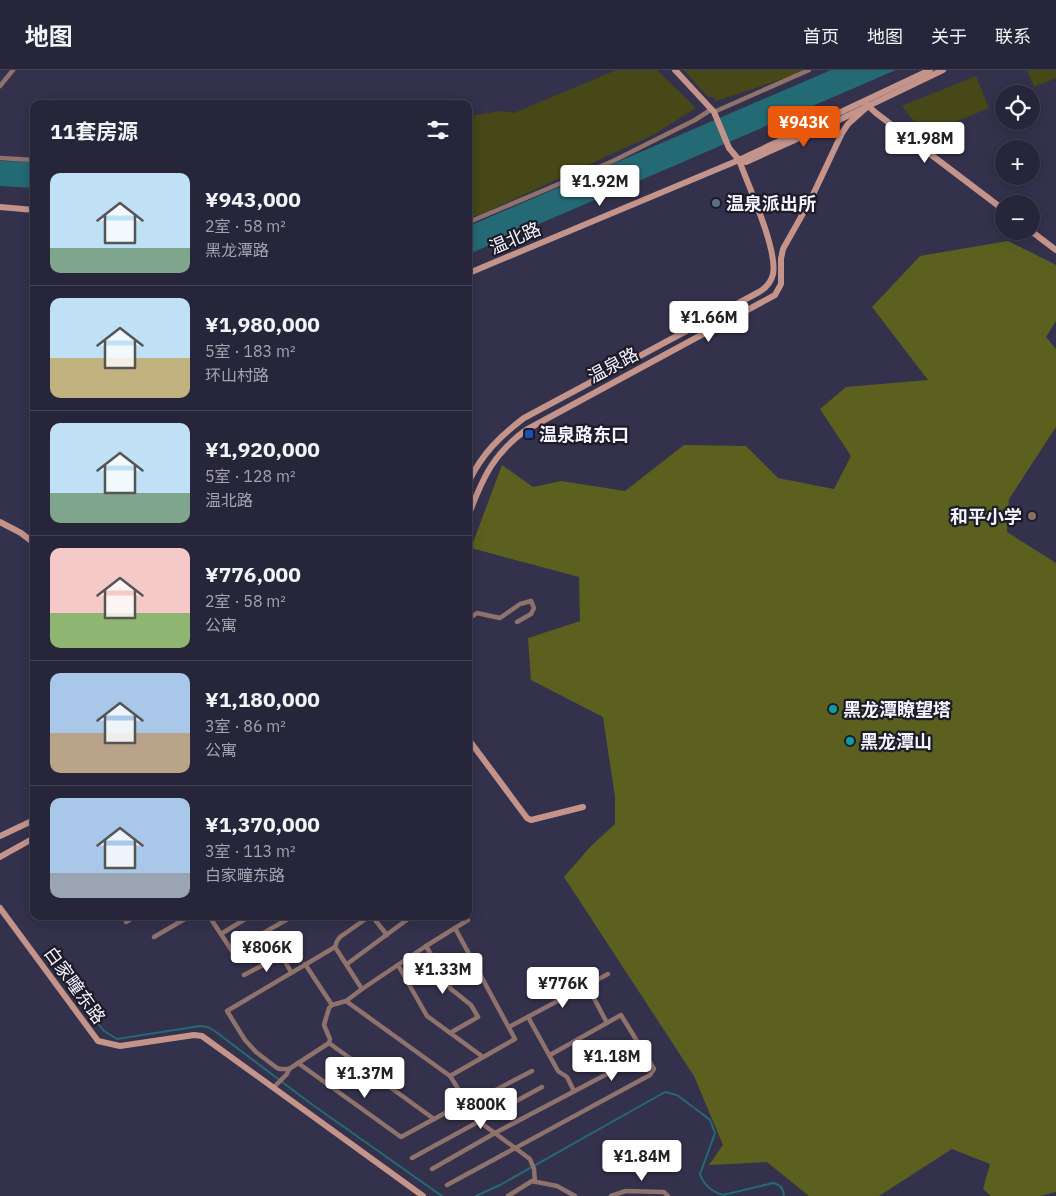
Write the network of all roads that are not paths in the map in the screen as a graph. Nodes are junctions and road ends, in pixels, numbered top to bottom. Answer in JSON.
{"nodes":[{"id":1,"x":13,"y":70,"type":"edge"},
{"id":2,"x":675,"y":70,"type":"edge"},
{"id":3,"x":809,"y":70,"type":"edge"},
{"id":4,"x":930,"y":70,"type":"edge"},
{"id":5,"x":943,"y":70,"type":"edge"},
{"id":6,"x":0,"y":86,"type":"edge"},
{"id":7,"x":866,"y":104,"type":"junction"},
{"id":8,"x":713,"y":111,"type":"junction"},
{"id":9,"x":0,"y":158,"type":"edge"},
{"id":10,"x":30,"y":160,"type":"edge"},
{"id":11,"x":738,"y":160,"type":"junction"},
{"id":12,"x":995,"y":203,"type":"edge"},
{"id":13,"x":0,"y":207,"type":"edge"},
{"id":14,"x":30,"y":210,"type":"edge"},
{"id":15,"x":472,"y":221,"type":"edge"},
{"id":16,"x":1040,"y":238,"type":"edge"},
{"id":17,"x":1056,"y":250,"type":"edge"},
{"id":18,"x":472,"y":272,"type":"edge"},
{"id":19,"x":759,"y":292,"type":"junction"},
{"id":20,"x":764,"y":301,"type":"junction"},
{"id":21,"x":472,"y":475,"type":"edge"},
{"id":22,"x":472,"y":506,"type":"edge"},
{"id":23,"x":0,"y":522,"type":"edge"},
{"id":24,"x":30,"y":540,"type":"edge"},
{"id":25,"x":472,"y":617,"type":"edge"},
{"id":26,"x":517,"y":622,"type":"dead end"},
{"id":27,"x":472,"y":744,"type":"edge"},
{"id":28,"x":583,"y":807,"type":"dead end"},
{"id":29,"x":30,"y":822,"type":"edge"},
{"id":30,"x":0,"y":836,"type":"edge"},
{"id":31,"x":30,"y":840,"type":"edge"},
{"id":32,"x":0,"y":857,"type":"edge"},
{"id":33,"x":0,"y":908,"type":"edge"},
{"id":34,"x":129,"y":920,"type":"edge"},
{"id":35,"x":183,"y":920,"type":"edge"},
{"id":36,"x":212,"y":920,"type":"edge"},
{"id":37,"x":244,"y":920,"type":"edge"},
{"id":38,"x":287,"y":920,"type":"edge"},
{"id":39,"x":365,"y":920,"type":"edge"},
{"id":40,"x":374,"y":920,"type":"edge"},
{"id":41,"x":407,"y":920,"type":"edge"},
{"id":42,"x":468,"y":920,"type":"dead end"},
{"id":43,"x":126,"y":922,"type":"dead end"},
{"id":44,"x":455,"y":928,"type":"junction"},
{"id":45,"x":268,"y":931,"type":"junction"},
{"id":46,"x":221,"y":934,"type":"junction"},
{"id":47,"x":387,"y":935,"type":"junction"},
{"id":48,"x":154,"y":937,"type":"dead end"},
{"id":49,"x":426,"y":946,"type":"junction"},
{"id":50,"x":335,"y":947,"type":"junction"},
{"id":51,"x":282,"y":955,"type":"junction"},
{"id":52,"x":305,"y":964,"type":"junction"},
{"id":53,"x":347,"y":964,"type":"junction"},
{"id":54,"x":398,"y":965,"type":"junction"},
{"id":55,"x":291,"y":972,"type":"junction"},
{"id":56,"x":608,"y":974,"type":"dead end"},
{"id":57,"x":244,"y":975,"type":"dead end"},
{"id":58,"x":587,"y":985,"type":"junction"},
{"id":59,"x":362,"y":989,"type":"junction"},
{"id":60,"x":346,"y":1001,"type":"junction"},
{"id":61,"x":332,"y":1005,"type":"junction"},
{"id":62,"x":528,"y":1016,"type":"junction"},
{"id":63,"x":608,"y":1023,"type":"junction"},
{"id":64,"x":509,"y":1027,"type":"junction"},
{"id":65,"x":450,"y":1033,"type":"junction"},
{"id":66,"x":329,"y":1043,"type":"junction"},
{"id":67,"x":645,"y":1054,"type":"junction"},
{"id":68,"x":550,"y":1055,"type":"junction"},
{"id":69,"x":484,"y":1057,"type":"junction"},
{"id":70,"x":298,"y":1063,"type":"junction"},
{"id":71,"x":289,"y":1068,"type":"junction"},
{"id":72,"x":532,"y":1071,"type":"dead end"},
{"id":73,"x":450,"y":1076,"type":"junction"},
{"id":74,"x":278,"y":1083,"type":"junction"},
{"id":75,"x":542,"y":1086,"type":"dead end"},
{"id":76,"x":574,"y":1091,"type":"junction"},
{"id":77,"x":460,"y":1107,"type":"junction"},
{"id":78,"x":434,"y":1119,"type":"junction"},
{"id":79,"x":478,"y":1121,"type":"junction"},
{"id":80,"x":495,"y":1133,"type":"junction"},
{"id":81,"x":514,"y":1148,"type":"junction"},
{"id":82,"x":412,"y":1158,"type":"dead end"},
{"id":83,"x":432,"y":1169,"type":"dead end"},
{"id":84,"x":535,"y":1182,"type":"junction"},
{"id":85,"x":447,"y":1185,"type":"dead end"},
{"id":86,"x":423,"y":1196,"type":"edge"},
{"id":87,"x":508,"y":1196,"type":"edge"},
{"id":88,"x":575,"y":1196,"type":"edge"},
{"id":89,"x":611,"y":1196,"type":"edge"},
{"id":90,"x":668,"y":1196,"type":"edge"}],
"edges":[{"from":1,"to":6,"type":"street"},
{"from":2,"to":8,"type":"main road"},
{"from":3,"to":8,"type":"street"},
{"from":4,"to":7,"type":"main road"},
{"from":5,"to":7,"type":"main road"},
{"from":7,"to":11,"type":"main road","name":"温北路"},
{"from":7,"to":12,"type":"main road"},
{"from":7,"to":20,"type":"main road","name":"温泉路"},
{"from":8,"to":11,"type":"main road","name":"温泉路"},
{"from":8,"to":15,"type":"street"},
{"from":9,"to":10,"type":"street"},
{"from":11,"to":18,"type":"main road","name":"温北路"},
{"from":11,"to":19,"type":"main road","name":"温泉路"},
{"from":13,"to":14,"type":"main road"},
{"from":16,"to":17,"type":"main road"},
{"from":19,"to":20,"type":"main road"},
{"from":19,"to":21,"type":"main road","name":"温泉路"},
{"from":20,"to":22,"type":"main road","name":"温泉路"},
{"from":23,"to":24,"type":"main road"},
{"from":25,"to":26,"type":"street"},
{"from":27,"to":28,"type":"main road"},
{"from":29,"to":30,"type":"main road"},
{"from":31,"to":32,"type":"main road"},
{"from":33,"to":74,"type":"main road","name":"白家疃东路"},
{"from":34,"to":43,"type":"street"},
{"from":35,"to":48,"type":"street"},
{"from":36,"to":46,"type":"street"},
{"from":37,"to":46,"type":"street"},
{"from":38,"to":45,"type":"street"},
{"from":39,"to":50,"type":"street"},
{"from":40,"to":47,"type":"street"},
{"from":41,"to":47,"type":"street"},
{"from":42,"to":44,"type":"street"},
{"from":44,"to":49,"type":"street"},
{"from":44,"to":64,"type":"street"},
{"from":45,"to":46,"type":"street"},
{"from":45,"to":51,"type":"street"},
{"from":47,"to":53,"type":"street"},
{"from":49,"to":54,"type":"street"},
{"from":49,"to":65,"type":"street"},
{"from":50,"to":52,"type":"street"},
{"from":50,"to":53,"type":"street"},
{"from":51,"to":55,"type":"street"},
{"from":51,"to":57,"type":"street"},
{"from":52,"to":55,"type":"street"},
{"from":52,"to":61,"type":"street"},
{"from":53,"to":59,"type":"street"},
{"from":54,"to":59,"type":"street"},
{"from":54,"to":65,"type":"street"},
{"from":55,"to":71,"type":"street"},
{"from":56,"to":58,"type":"street"},
{"from":58,"to":62,"type":"street"},
{"from":58,"to":63,"type":"street"},
{"from":59,"to":60,"type":"street"},
{"from":60,"to":61,"type":"street"},
{"from":60,"to":73,"type":"street"},
{"from":61,"to":66,"type":"street"},
{"from":62,"to":64,"type":"street"},
{"from":62,"to":68,"type":"street"},
{"from":63,"to":67,"type":"street"},
{"from":63,"to":68,"type":"street"},
{"from":64,"to":69,"type":"street"},
{"from":65,"to":69,"type":"street"},
{"from":66,"to":70,"type":"street"},
{"from":66,"to":78,"type":"street"},
{"from":67,"to":76,"type":"street"},
{"from":67,"to":81,"type":"street"},
{"from":68,"to":76,"type":"street"},
{"from":69,"to":73,"type":"street"},
{"from":70,"to":71,"type":"street"},
{"from":70,"to":78,"type":"street"},
{"from":71,"to":74,"type":"street"},
{"from":72,"to":77,"type":"street"},
{"from":73,"to":77,"type":"street"},
{"from":74,"to":86,"type":"main road","name":"白家疃东路"},
{"from":75,"to":79,"type":"street"},
{"from":76,"to":80,"type":"street"},
{"from":77,"to":78,"type":"street"},
{"from":77,"to":79,"type":"street"},
{"from":79,"to":80,"type":"street"},
{"from":79,"to":82,"type":"street"},
{"from":80,"to":81,"type":"street"},
{"from":80,"to":83,"type":"street"},
{"from":81,"to":84,"type":"street"},
{"from":81,"to":85,"type":"street"},
{"from":84,"to":87,"type":"street"},
{"from":84,"to":88,"type":"street"},
{"from":89,"to":90,"type":"street"}]}
